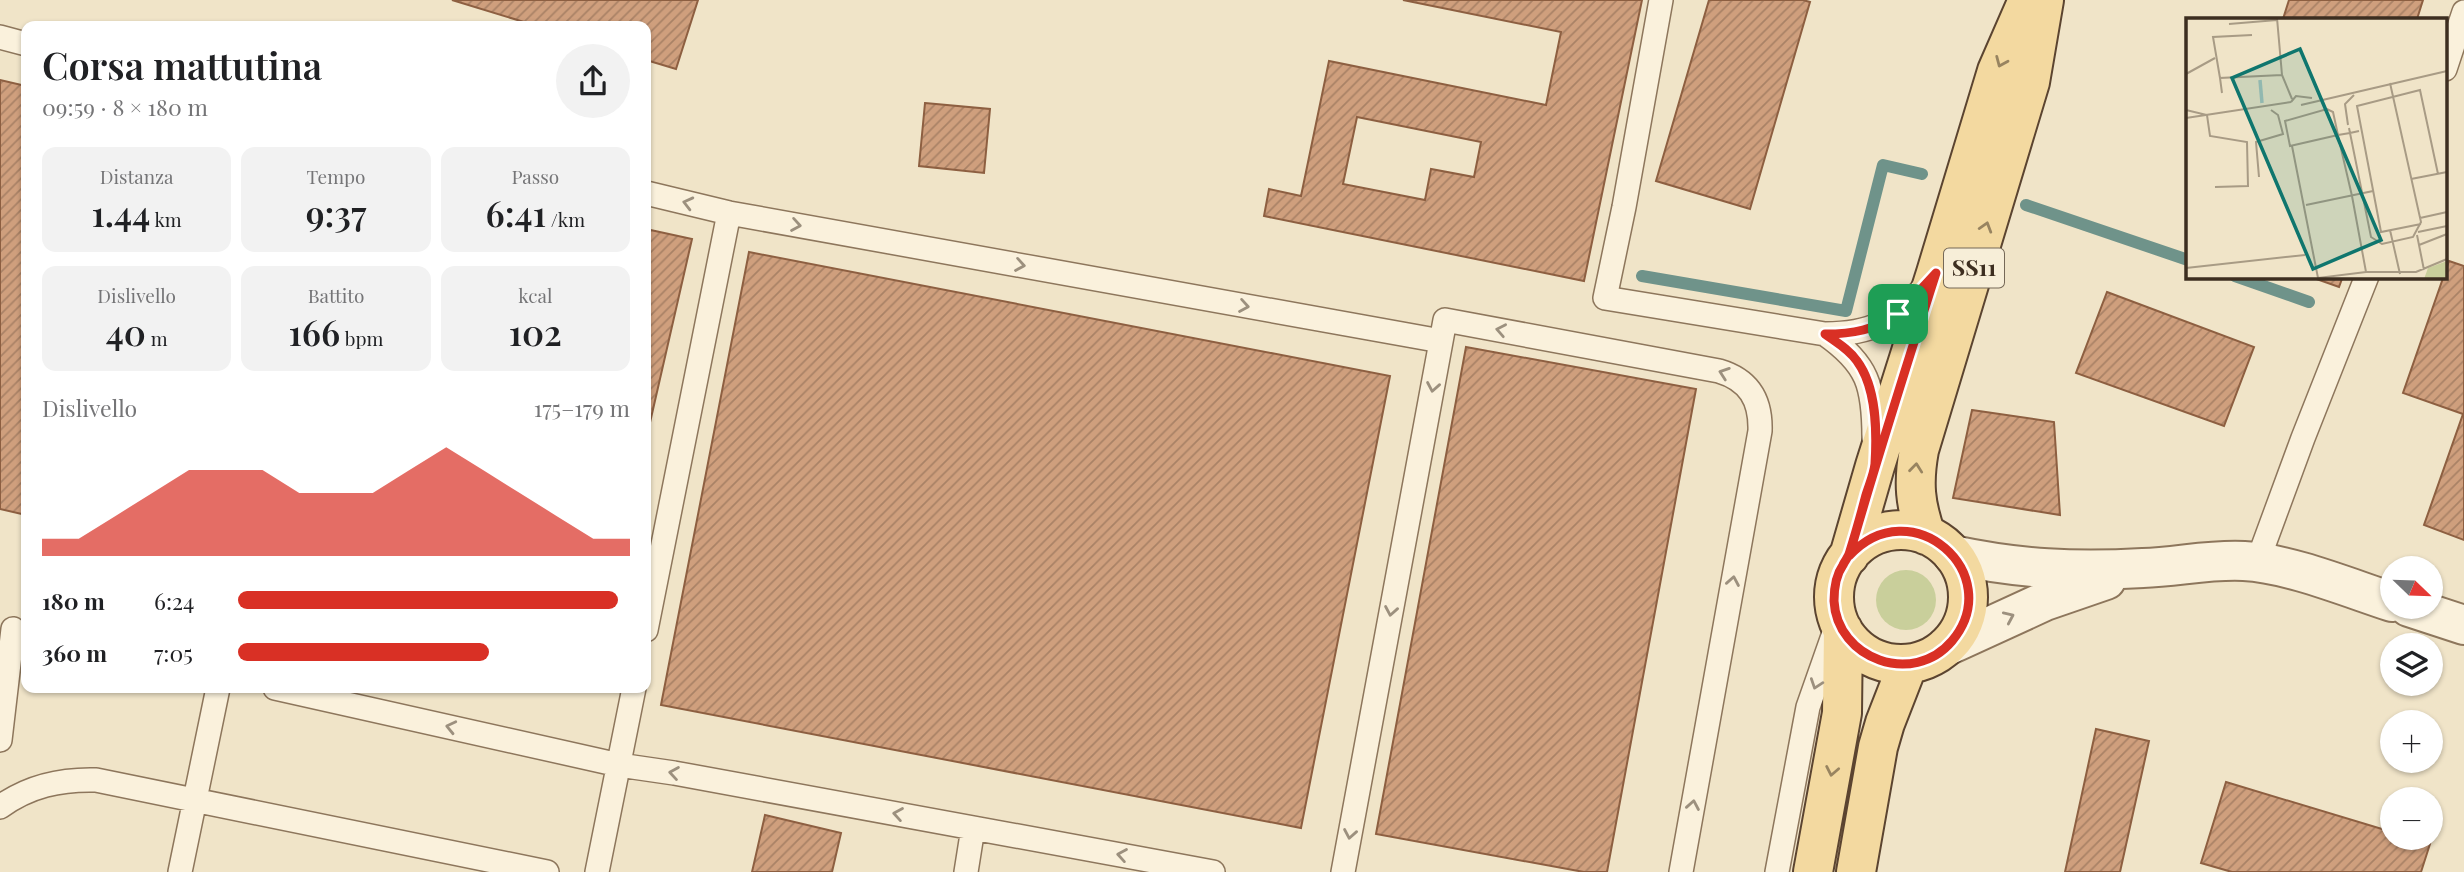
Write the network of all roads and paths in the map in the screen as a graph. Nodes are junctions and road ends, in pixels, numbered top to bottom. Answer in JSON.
{"nodes":[{"id":1,"x":1661,"y":0,"type":"edge"},
{"id":2,"x":2028,"y":0,"type":"edge"},
{"id":3,"x":2043,"y":0,"type":"edge"},
{"id":4,"x":2464,"y":12,"type":"edge"},
{"id":5,"x":0,"y":37,"type":"edge"},
{"id":6,"x":21,"y":43,"type":"edge"},
{"id":7,"x":2446,"y":66,"type":"edge"},
{"id":8,"x":651,"y":194,"type":"edge"},
{"id":9,"x":729,"y":213,"type":"junction"},
{"id":10,"x":1936,"y":273,"type":"junction"},
{"id":11,"x":2366,"y":278,"type":"edge"},
{"id":12,"x":1825,"y":334,"type":"junction"},
{"id":13,"x":1441,"y":341,"type":"junction"},
{"id":14,"x":1875,"y":466,"type":"junction"},
{"id":15,"x":1939,"y":545,"type":"junction"},
{"id":16,"x":1849,"y":556,"type":"junction"},
{"id":17,"x":2257,"y":563,"type":"junction"},
{"id":18,"x":2145,"y":568,"type":"junction"},
{"id":19,"x":2380,"y":598,"type":"edge"},
{"id":20,"x":651,"y":605,"type":"edge"},
{"id":21,"x":2443,"y":618,"type":"edge"},
{"id":22,"x":1840,"y":625,"type":"junction"},
{"id":23,"x":2464,"y":625,"type":"edge"},
{"id":24,"x":13,"y":629,"type":"edge"},
{"id":25,"x":1947,"y":646,"type":"junction"},
{"id":26,"x":1908,"y":664,"type":"junction"},
{"id":27,"x":217,"y":693,"type":"edge"},
{"id":28,"x":297,"y":693,"type":"edge"},
{"id":29,"x":633,"y":693,"type":"edge"},
{"id":30,"x":0,"y":740,"type":"edge"},
{"id":31,"x":619,"y":765,"type":"junction"},
{"id":32,"x":195,"y":801,"type":"junction"},
{"id":33,"x":0,"y":807,"type":"edge"},
{"id":34,"x":973,"y":828,"type":"junction"},
{"id":35,"x":180,"y":872,"type":"edge"},
{"id":36,"x":547,"y":872,"type":"edge"},
{"id":37,"x":597,"y":872,"type":"edge"},
{"id":38,"x":966,"y":872,"type":"edge"},
{"id":39,"x":1213,"y":872,"type":"edge"},
{"id":40,"x":1343,"y":872,"type":"edge"},
{"id":41,"x":1681,"y":872,"type":"edge"},
{"id":42,"x":1777,"y":872,"type":"edge"},
{"id":43,"x":1813,"y":872,"type":"edge"},
{"id":44,"x":1856,"y":872,"type":"edge"}],
"edges":[{"from":1,"to":12,"type":"lane"},
{"from":2,"to":10,"type":"main road","number":"SS11","one_way":true},
{"from":15,"to":3,"type":"main road","number":"SS11","one_way":true},
{"from":4,"to":7,"type":"lane"},
{"from":5,"to":6,"type":"lane"},
{"from":9,"to":8,"type":"lane","one_way":true},
{"from":9,"to":13,"type":"lane","one_way":true},
{"from":9,"to":20,"type":"lane"},
{"from":10,"to":12,"type":"lane"},
{"from":10,"to":14,"type":"main road","number":"SS11"},
{"from":11,"to":17,"type":"lane"},
{"from":12,"to":14,"type":"lane"},
{"from":13,"to":40,"type":"lane","one_way":true},
{"from":41,"to":13,"type":"lane","one_way":true},
{"from":14,"to":16,"type":"main road","number":"SS11"},
{"from":15,"to":16,"type":"main road"},
{"from":15,"to":18,"type":"street"},
{"from":15,"to":25,"type":"main road","number":"SS11"},
{"from":16,"to":22,"type":"main road","number":"SS11"},
{"from":17,"to":18,"type":"street"},
{"from":17,"to":19,"type":"street"},
{"from":25,"to":18,"type":"street","one_way":true},
{"from":21,"to":23,"type":"street"},
{"from":22,"to":26,"type":"main road"},
{"from":22,"to":42,"type":"lane","one_way":true},
{"from":22,"to":43,"type":"main road","number":"SS11","one_way":true},
{"from":24,"to":30,"type":"lane"},
{"from":25,"to":26,"type":"main road"},
{"from":26,"to":44,"type":"main road"},
{"from":27,"to":32,"type":"lane"},
{"from":31,"to":28,"type":"lane","one_way":true},
{"from":29,"to":31,"type":"lane"},
{"from":34,"to":31,"type":"lane","one_way":true},
{"from":31,"to":37,"type":"lane"},
{"from":32,"to":33,"type":"lane"},
{"from":32,"to":35,"type":"lane"},
{"from":32,"to":36,"type":"lane"},
{"from":34,"to":38,"type":"lane"},
{"from":39,"to":34,"type":"lane","one_way":true}]}
